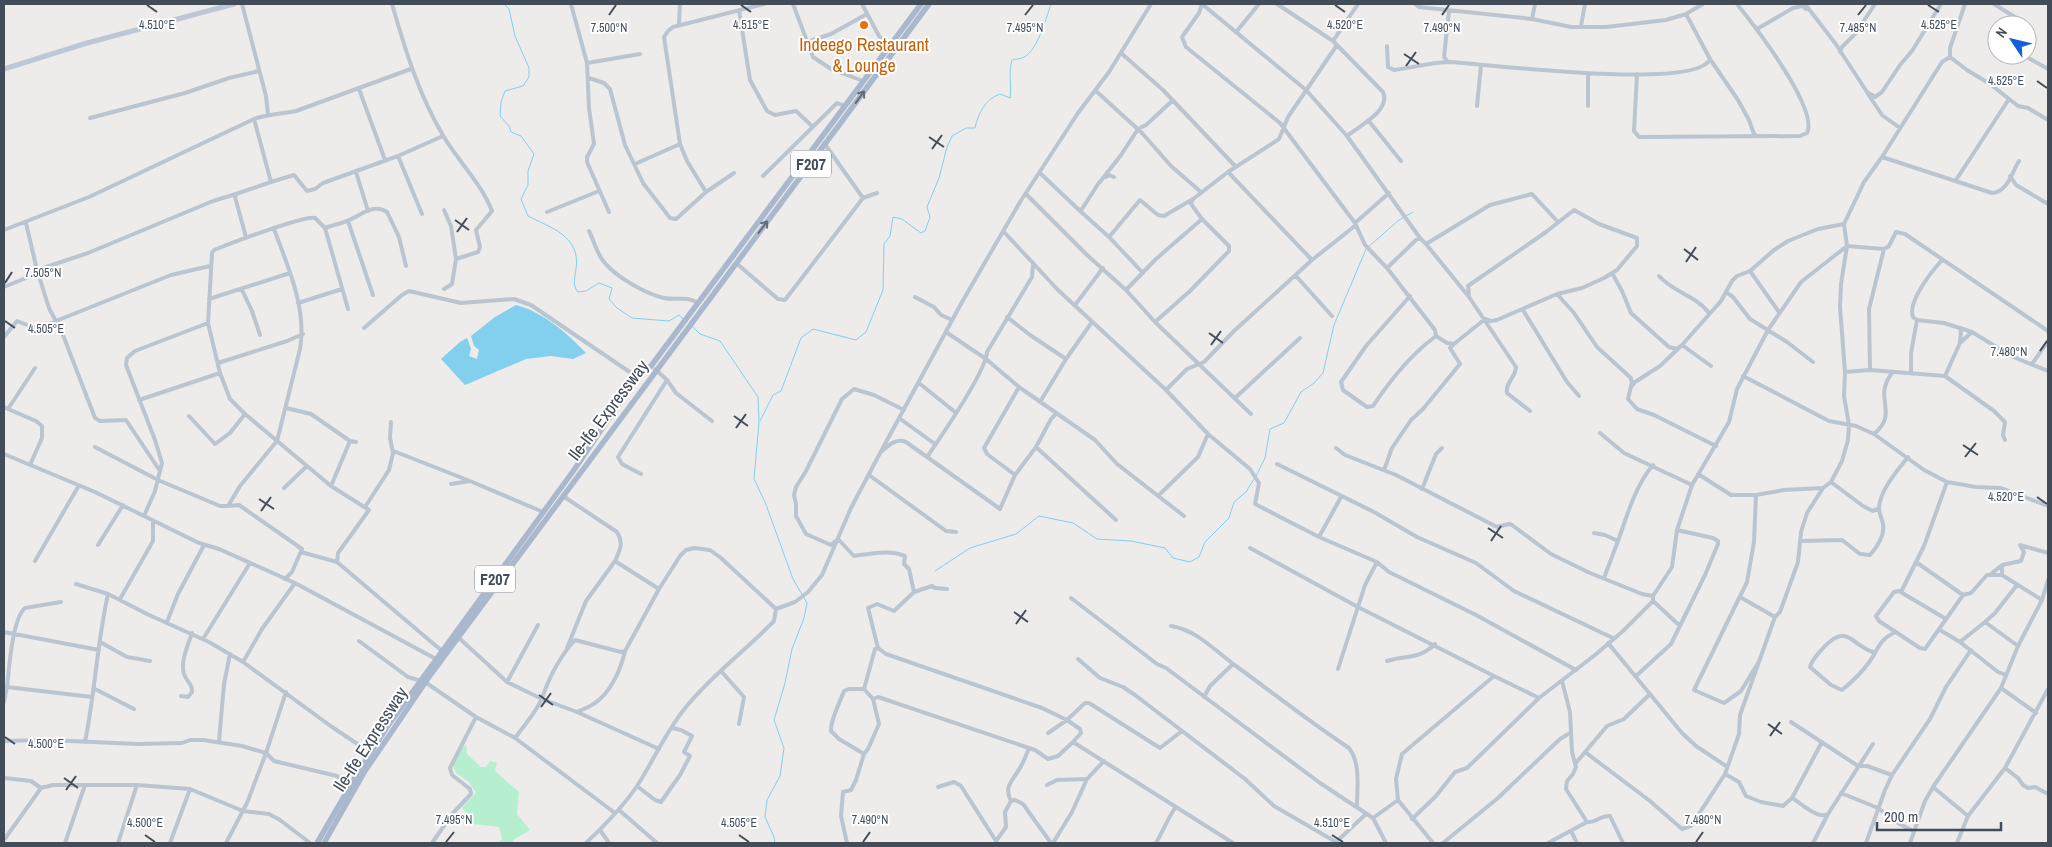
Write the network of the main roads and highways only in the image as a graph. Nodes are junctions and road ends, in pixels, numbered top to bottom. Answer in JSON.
{"nodes":[{"id":1,"x":234,"y":4,"type":"edge"},
{"id":2,"x":920,"y":4,"type":"edge"},
{"id":3,"x":929,"y":4,"type":"edge"},
{"id":4,"x":915,"y":17,"type":"junction"},
{"id":5,"x":4,"y":69,"type":"edge"},
{"id":6,"x":687,"y":322,"type":"junction"},
{"id":7,"x":662,"y":356,"type":"junction"},
{"id":8,"x":577,"y":472,"type":"junction"},
{"id":9,"x":562,"y":486,"type":"junction"},
{"id":10,"x":568,"y":490,"type":"junction"},
{"id":11,"x":424,"y":681,"type":"junction"},
{"id":12,"x":358,"y":779,"type":"junction"},
{"id":13,"x":317,"y":843,"type":"edge"},
{"id":14,"x":324,"y":843,"type":"edge"}],
"edges":[{"from":1,"to":5,"type":"main road"},
{"from":2,"to":4,"type":"main road","name":"Ile-Ife Expressway","number":"F207"},
{"from":3,"to":4,"type":"main road","name":"Ile-Ife Expressway","number":"F207"},
{"from":6,"to":4,"type":"main road","name":"Ile-Ife Expressway","number":"F207","one_way":true},
{"from":4,"to":6,"type":"main road","name":"Ile-Ife Expressway","number":"F207"},
{"from":6,"to":7,"type":"main road","name":"Ile-Ife Expressway","number":"F207"},
{"from":7,"to":8,"type":"main road","name":"Ile-Ife Expressway","number":"F207"},
{"from":7,"to":8,"type":"main road","name":"Ile-Ife Expressway","number":"F207"},
{"from":8,"to":9,"type":"main road","name":"Ile-Ife Expressway","number":"F207"},
{"from":8,"to":10,"type":"main road","name":"Ile-Ife Expressway","number":"F207"},
{"from":9,"to":10,"type":"main road"},
{"from":9,"to":11,"type":"main road","name":"Ile-Ife Expressway","number":"F207"},
{"from":10,"to":11,"type":"main road","name":"Ile-Ife Expressway","number":"F207"},
{"from":11,"to":12,"type":"main road","name":"Ile-Ife Expressway","number":"F207"},
{"from":11,"to":12,"type":"main road","name":"Ile-Ife Expressway","number":"F207"},
{"from":12,"to":13,"type":"main road","name":"Ile-Ife Expressway","number":"F207"},
{"from":12,"to":14,"type":"main road","name":"Ile-Ife Expressway","number":"F207"}]}
